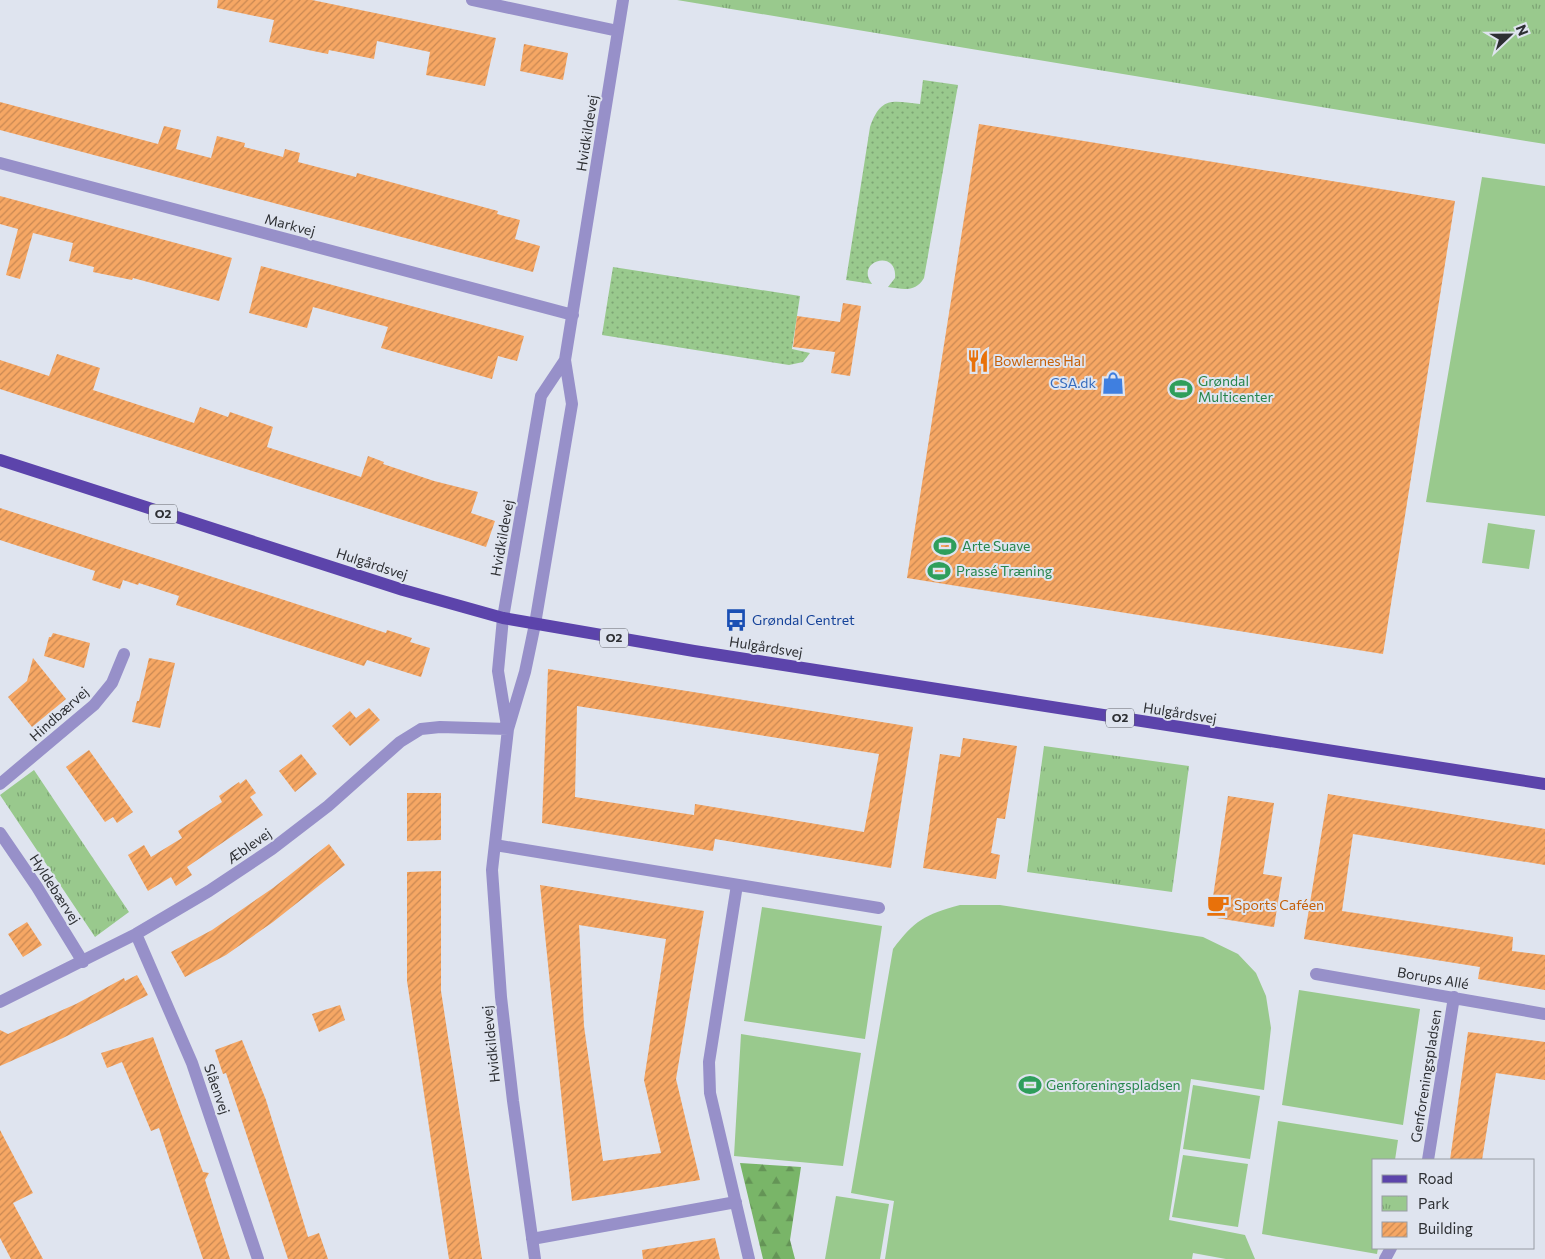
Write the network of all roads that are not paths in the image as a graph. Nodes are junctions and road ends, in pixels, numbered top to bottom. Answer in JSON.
{"nodes":[{"id":1,"x":472,"y":0,"type":"edge"},
{"id":2,"x":624,"y":0,"type":"edge"},
{"id":3,"x":618,"y":31,"type":"junction"},
{"id":4,"x":0,"y":163,"type":"edge"},
{"id":5,"x":573,"y":316,"type":"junction"},
{"id":6,"x":565,"y":360,"type":"junction"},
{"id":7,"x":0,"y":460,"type":"edge"},
{"id":8,"x":503,"y":618,"type":"junction"},
{"id":9,"x":535,"y":624,"type":"junction"},
{"id":10,"x":124,"y":654,"type":"dead end"},
{"id":11,"x":508,"y":729,"type":"junction"},
{"id":12,"x":0,"y":784,"type":"edge"},
{"id":13,"x":1545,"y":784,"type":"edge"},
{"id":14,"x":0,"y":833,"type":"edge"},
{"id":15,"x":496,"y":845,"type":"junction"},
{"id":16,"x":737,"y":884,"type":"junction"},
{"id":17,"x":879,"y":908,"type":"dead end"},
{"id":18,"x":136,"y":934,"type":"junction"},
{"id":19,"x":83,"y":962,"type":"junction"},
{"id":20,"x":1316,"y":974,"type":"dead end"},
{"id":21,"x":1454,"y":997,"type":"junction"},
{"id":22,"x":0,"y":1002,"type":"edge"},
{"id":23,"x":1545,"y":1014,"type":"edge"},
{"id":24,"x":1428,"y":1159,"type":"edge"},
{"id":25,"x":736,"y":1202,"type":"junction"},
{"id":26,"x":532,"y":1239,"type":"junction"},
{"id":27,"x":258,"y":1259,"type":"edge"},
{"id":28,"x":535,"y":1259,"type":"edge"},
{"id":29,"x":749,"y":1259,"type":"edge"}],
"edges":[{"from":1,"to":3,"type":"street"},
{"from":2,"to":3,"type":"street","name":"Hvidkildevej"},
{"from":3,"to":5,"type":"street","name":"Hvidkildevej"},
{"from":4,"to":5,"type":"street","name":"Markvej"},
{"from":5,"to":6,"type":"street","name":"Hvidkildevej"},
{"from":6,"to":8,"type":"street","name":"Hvidkildevej"},
{"from":6,"to":9,"type":"street","name":"Hvidkildevej"},
{"from":7,"to":8,"type":"main road","name":"Hulgårdsvej","number":"O2"},
{"from":8,"to":9,"type":"main road","name":"Hulgårdsvej","number":"O2"},
{"from":8,"to":11,"type":"street","name":"Hvidkildevej"},
{"from":9,"to":11,"type":"street","name":"Hvidkildevej"},
{"from":9,"to":13,"type":"main road","name":"Hulgårdsvej","number":"O2"},
{"from":10,"to":12,"type":"street","name":"Hindbærvej"},
{"from":11,"to":15,"type":"street","name":"Hvidkildevej"},
{"from":11,"to":18,"type":"street","name":"Æblevej"},
{"from":14,"to":19,"type":"street","name":"Hyldebærvej"},
{"from":15,"to":16,"type":"street"},
{"from":15,"to":26,"type":"street","name":"Hvidkildevej"},
{"from":16,"to":17,"type":"street"},
{"from":16,"to":25,"type":"street"},
{"from":18,"to":19,"type":"street","name":"Æblevej"},
{"from":18,"to":27,"type":"street","name":"Slåenvej"},
{"from":19,"to":22,"type":"street","name":"Æblevej"},
{"from":20,"to":21,"type":"street","name":"Borups Allé"},
{"from":21,"to":23,"type":"street","name":"Borups Allé"},
{"from":21,"to":24,"type":"street","name":"Genforeningspladsen"},
{"from":25,"to":26,"type":"street"},
{"from":25,"to":29,"type":"street"},
{"from":26,"to":28,"type":"street","name":"Hvidkildevej"}]}
